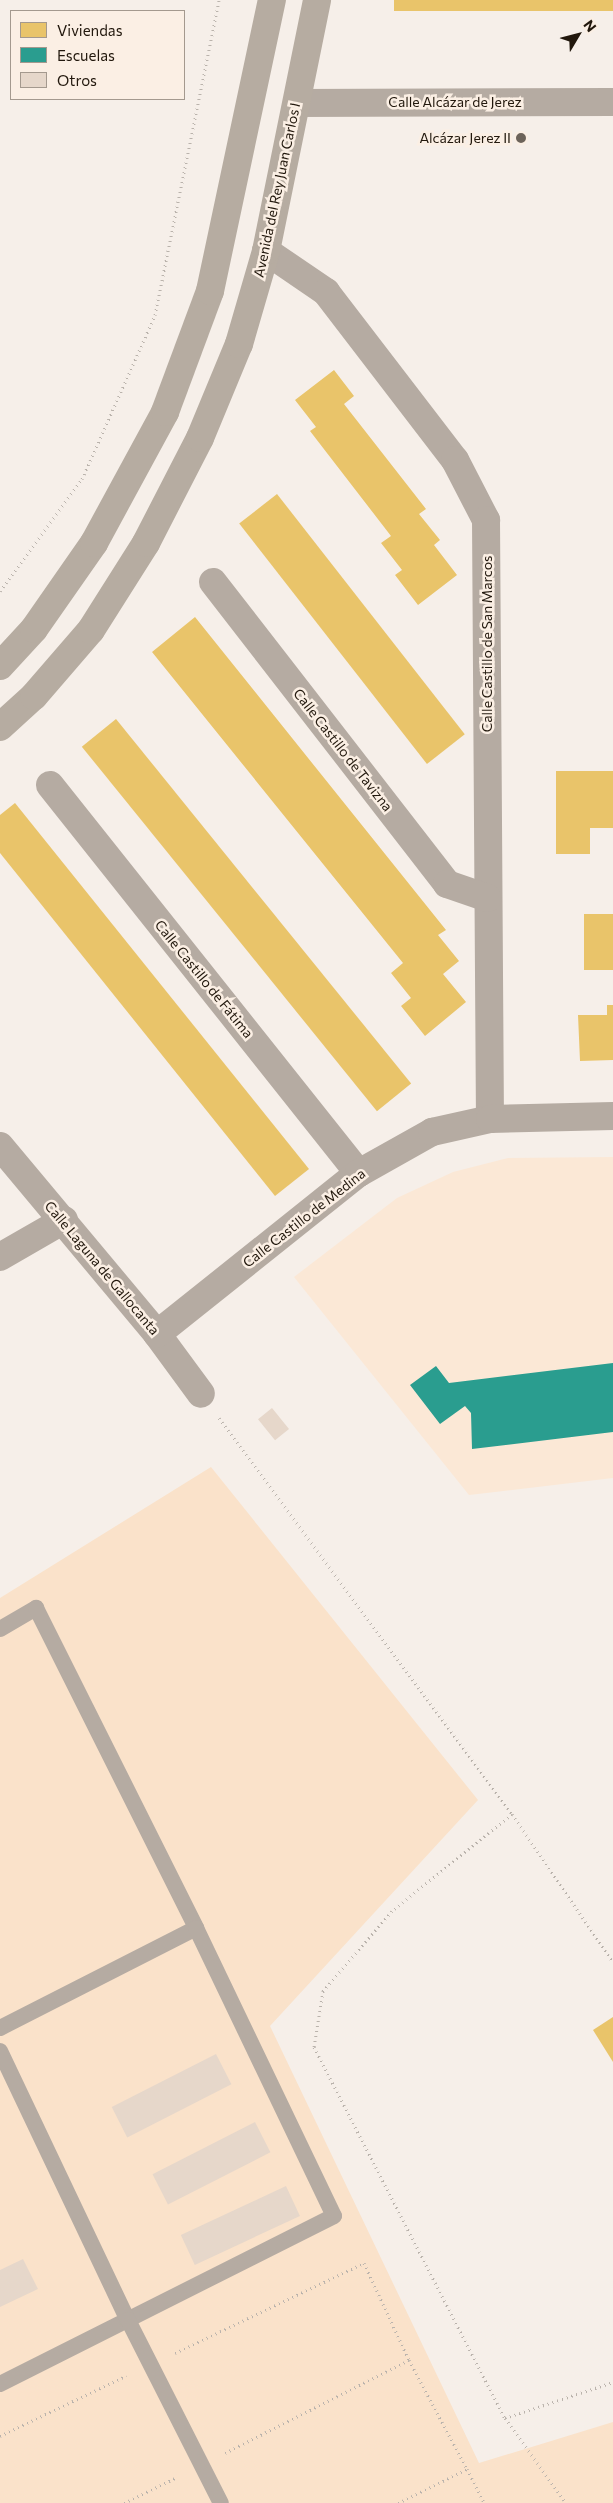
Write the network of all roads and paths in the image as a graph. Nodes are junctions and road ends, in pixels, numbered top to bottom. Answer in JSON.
{"nodes":[{"id":1,"x":219,"y":0,"type":"edge"},
{"id":2,"x":272,"y":0,"type":"edge"},
{"id":3,"x":317,"y":0,"type":"edge"},
{"id":4,"x":613,"y":102,"type":"edge"},
{"id":5,"x":296,"y":103,"type":"junction"},
{"id":6,"x":266,"y":251,"type":"junction"},
{"id":7,"x":213,"y":582,"type":"dead end"},
{"id":8,"x":0,"y":591,"type":"edge"},
{"id":9,"x":0,"y":666,"type":"edge"},
{"id":10,"x":0,"y":727,"type":"edge"},
{"id":11,"x":50,"y":785,"type":"dead end"},
{"id":12,"x":488,"y":898,"type":"junction"},
{"id":13,"x":613,"y":1116,"type":"edge"},
{"id":14,"x":490,"y":1119,"type":"junction"},
{"id":15,"x":0,"y":1146,"type":"edge"},
{"id":16,"x":359,"y":1173,"type":"junction"},
{"id":17,"x":64,"y":1220,"type":"junction"},
{"id":18,"x":0,"y":1257,"type":"edge"},
{"id":19,"x":157,"y":1334,"type":"junction"},
{"id":20,"x":201,"y":1394,"type":"joint"},
{"id":21,"x":0,"y":1629,"type":"edge"},
{"id":22,"x":512,"y":1814,"type":"junction"},
{"id":23,"x":196,"y":1928,"type":"junction"},
{"id":24,"x":613,"y":1962,"type":"edge"},
{"id":25,"x":0,"y":2028,"type":"edge"},
{"id":26,"x":0,"y":2051,"type":"edge"},
{"id":27,"x":128,"y":2320,"type":"junction"},
{"id":28,"x":410,"y":2360,"type":"junction"},
{"id":29,"x":150,"y":2364,"type":"junction"},
{"id":30,"x":613,"y":2382,"type":"edge"},
{"id":31,"x":0,"y":2384,"type":"edge"},
{"id":32,"x":505,"y":2418,"type":"junction"},
{"id":33,"x":0,"y":2436,"type":"edge"},
{"id":34,"x":202,"y":2464,"type":"junction"},
{"id":35,"x":467,"y":2469,"type":"junction"},
{"id":36,"x":124,"y":2503,"type":"edge"},
{"id":37,"x":221,"y":2503,"type":"edge"},
{"id":38,"x":398,"y":2503,"type":"edge"},
{"id":39,"x":484,"y":2503,"type":"edge"},
{"id":40,"x":566,"y":2503,"type":"edge"}],
"edges":[{"from":1,"to":8,"type":"path"},
{"from":2,"to":9,"type":"main road"},
{"from":3,"to":5,"type":"main road","name":"Avenida del Rey Juan Carlos I"},
{"from":4,"to":5,"type":"street","name":"Calle Alcázar de Jerez"},
{"from":5,"to":6,"type":"main road","name":"Avenida del Rey Juan Carlos I"},
{"from":6,"to":10,"type":"main road","name":"Avenida del Rey Juan Carlos I"},
{"from":6,"to":12,"type":"street","name":"Calle Castillo de San Marcos"},
{"from":7,"to":12,"type":"street","name":"Calle Castillo de Tavizna"},
{"from":11,"to":16,"type":"street","name":"Calle Castillo de Fátima"},
{"from":12,"to":14,"type":"street","name":"Calle Castillo de San Marcos"},
{"from":13,"to":14,"type":"street","name":"Calle Castillo de Medina"},
{"from":14,"to":16,"type":"street","name":"Calle Castillo de Medina"},
{"from":15,"to":17,"type":"street","name":"Calle Laguna de Gallocanta"},
{"from":16,"to":19,"type":"street","name":"Calle Castillo de Medina"},
{"from":17,"to":18,"type":"street"},
{"from":17,"to":19,"type":"street","name":"Calle Laguna de Gallocanta"},
{"from":19,"to":20,"type":"street","name":"Calle Laguna de Gallocanta"},
{"from":20,"to":22,"type":"path"},
{"from":21,"to":23,"type":"lane"},
{"from":22,"to":24,"type":"path"},
{"from":22,"to":32,"type":"path"},
{"from":23,"to":25,"type":"lane"},
{"from":23,"to":27,"type":"lane"},
{"from":26,"to":27,"type":"lane"},
{"from":27,"to":29,"type":"lane"},
{"from":27,"to":31,"type":"lane"},
{"from":28,"to":29,"type":"path"},
{"from":28,"to":34,"type":"path"},
{"from":28,"to":35,"type":"path"},
{"from":29,"to":33,"type":"path"},
{"from":29,"to":34,"type":"lane"},
{"from":30,"to":32,"type":"path"},
{"from":32,"to":40,"type":"path"},
{"from":34,"to":36,"type":"path"},
{"from":34,"to":37,"type":"lane"},
{"from":35,"to":38,"type":"path"},
{"from":35,"to":39,"type":"path"}]}
